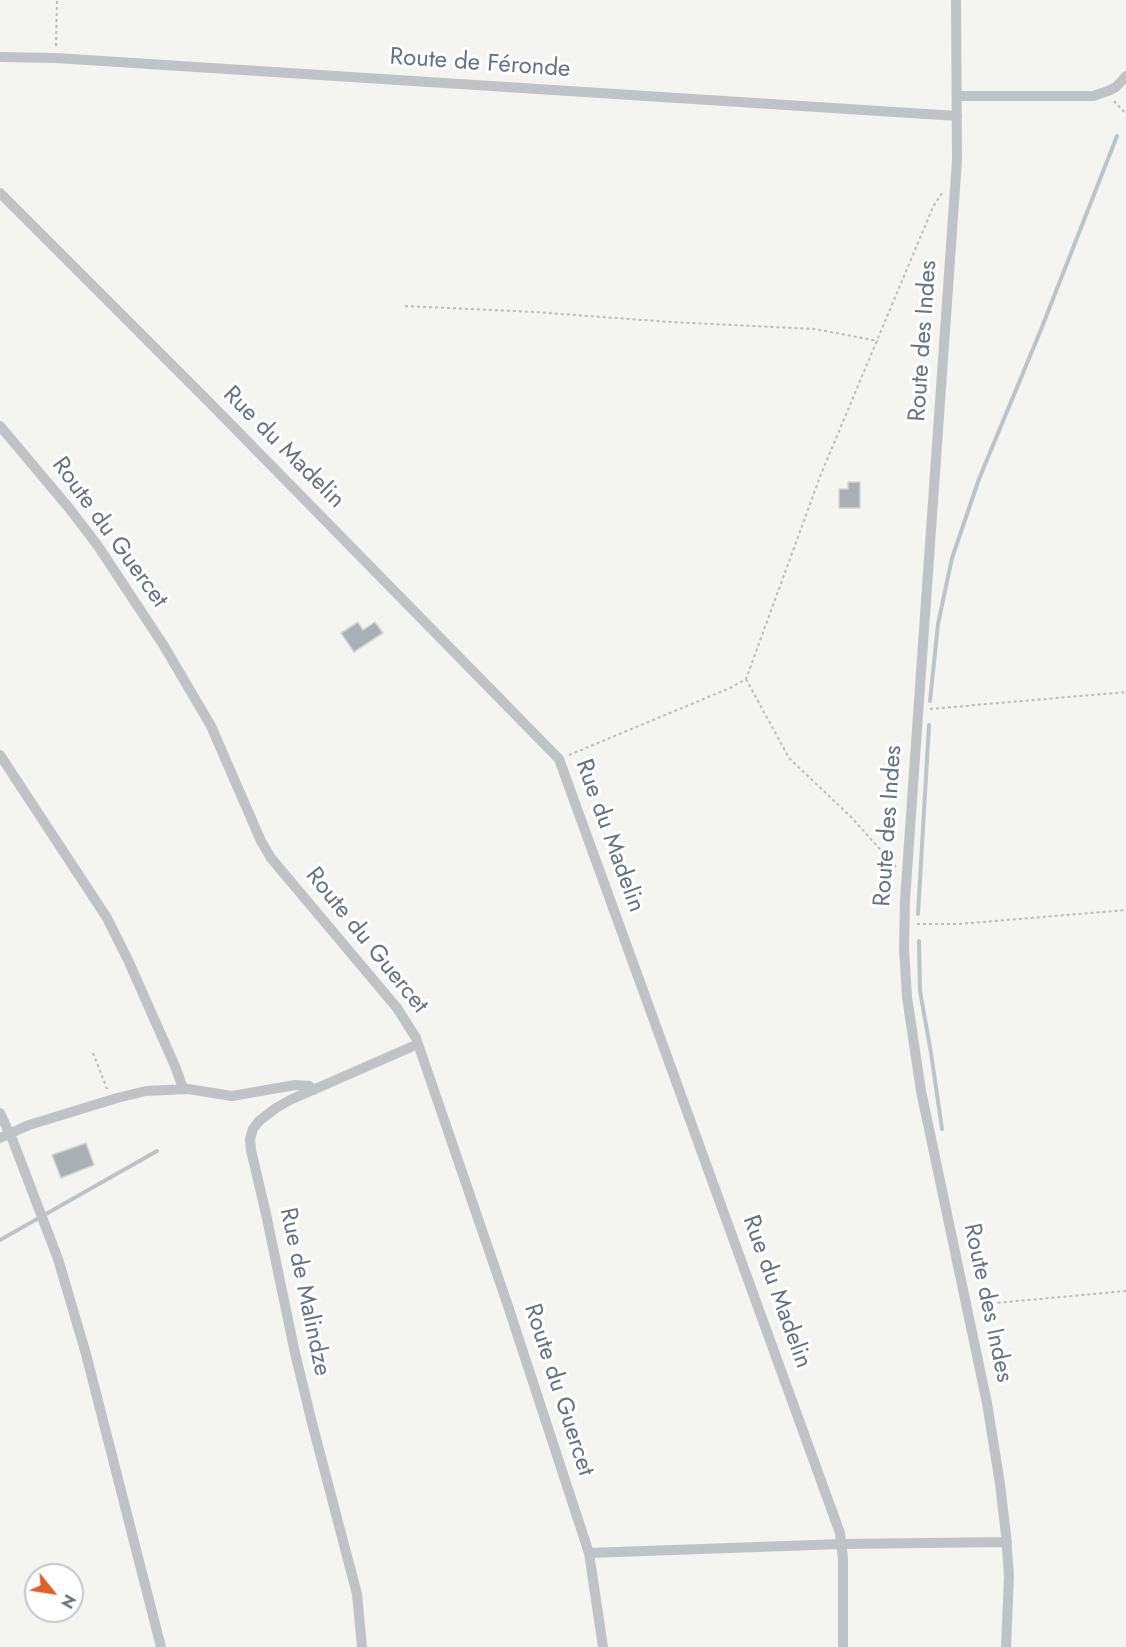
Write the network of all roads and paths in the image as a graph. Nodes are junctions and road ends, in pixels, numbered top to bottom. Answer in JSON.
{"nodes":[{"id":1,"x":57,"y":0,"type":"edge"},
{"id":2,"x":956,"y":0,"type":"edge"},
{"id":3,"x":0,"y":57,"type":"edge"},
{"id":4,"x":56,"y":58,"type":"junction"},
{"id":5,"x":1126,"y":76,"type":"edge"},
{"id":6,"x":1107,"y":92,"type":"junction"},
{"id":7,"x":958,"y":96,"type":"junction"},
{"id":8,"x":1126,"y":114,"type":"edge"},
{"id":9,"x":957,"y":116,"type":"junction"},
{"id":10,"x":956,"y":182,"type":"junction"},
{"id":11,"x":0,"y":193,"type":"edge"},
{"id":12,"x":405,"y":306,"type":"dead end"},
{"id":13,"x":878,"y":341,"type":"junction"},
{"id":14,"x":0,"y":426,"type":"edge"},
{"id":15,"x":746,"y":679,"type":"junction"},
{"id":16,"x":1126,"y":692,"type":"edge"},
{"id":17,"x":918,"y":710,"type":"junction"},
{"id":18,"x":0,"y":755,"type":"edge"},
{"id":19,"x":559,"y":759,"type":"junction"},
{"id":20,"x":907,"y":872,"type":"junction"},
{"id":21,"x":1126,"y":910,"type":"edge"},
{"id":22,"x":904,"y":924,"type":"junction"},
{"id":23,"x":418,"y":1044,"type":"junction"},
{"id":24,"x":93,"y":1053,"type":"dead end"},
{"id":25,"x":183,"y":1088,"type":"junction"},
{"id":26,"x":314,"y":1090,"type":"junction"},
{"id":27,"x":111,"y":1100,"type":"junction"},
{"id":28,"x":0,"y":1113,"type":"edge"},
{"id":29,"x":5,"y":1135,"type":"edge"},
{"id":30,"x":1126,"y":1291,"type":"edge"},
{"id":31,"x":967,"y":1308,"type":"junction"},
{"id":32,"x":1007,"y":1542,"type":"junction"},
{"id":33,"x":842,"y":1544,"type":"junction"},
{"id":34,"x":589,"y":1553,"type":"junction"},
{"id":35,"x":161,"y":1647,"type":"edge"},
{"id":36,"x":362,"y":1647,"type":"edge"},
{"id":37,"x":603,"y":1647,"type":"edge"},
{"id":38,"x":843,"y":1647,"type":"edge"},
{"id":39,"x":1006,"y":1647,"type":"edge"}],
"edges":[{"from":1,"to":4,"type":"path"},
{"from":2,"to":7,"type":"street","name":"Route des Indes"},
{"from":3,"to":4,"type":"street","name":"Route de Féronde"},
{"from":4,"to":9,"type":"street","name":"Route de Féronde"},
{"from":5,"to":6,"type":"street"},
{"from":6,"to":7,"type":"street"},
{"from":6,"to":8,"type":"path"},
{"from":7,"to":9,"type":"street","name":"Route des Indes"},
{"from":9,"to":10,"type":"street","name":"Route des Indes"},
{"from":10,"to":13,"type":"path"},
{"from":10,"to":17,"type":"street","name":"Route des Indes"},
{"from":11,"to":19,"type":"street","name":"Rue du Madelin"},
{"from":12,"to":13,"type":"path"},
{"from":13,"to":15,"type":"path"},
{"from":14,"to":23,"type":"street","name":"Route du Guercet"},
{"from":15,"to":19,"type":"path"},
{"from":15,"to":20,"type":"path"},
{"from":16,"to":17,"type":"path"},
{"from":17,"to":20,"type":"street","name":"Route des Indes"},
{"from":18,"to":25,"type":"street"},
{"from":19,"to":33,"type":"street","name":"Rue du Madelin"},
{"from":20,"to":22,"type":"street","name":"Route des Indes"},
{"from":21,"to":22,"type":"path"},
{"from":22,"to":31,"type":"street","name":"Route des Indes"},
{"from":23,"to":26,"type":"street","name":"Rue de Malindze"},
{"from":23,"to":34,"type":"street","name":"Route du Guercet"},
{"from":24,"to":27,"type":"path"},
{"from":25,"to":26,"type":"street"},
{"from":25,"to":27,"type":"street"},
{"from":26,"to":36,"type":"street","name":"Rue de Malindze"},
{"from":27,"to":29,"type":"street"},
{"from":28,"to":29,"type":"street"},
{"from":29,"to":35,"type":"street"},
{"from":30,"to":31,"type":"path"},
{"from":31,"to":32,"type":"street","name":"Route des Indes"},
{"from":32,"to":33,"type":"street"},
{"from":32,"to":39,"type":"street","name":"Route des Indes"},
{"from":33,"to":34,"type":"street"},
{"from":33,"to":38,"type":"street","name":"Rue du Madelin"},
{"from":34,"to":37,"type":"street","name":"Route du Guercet"}]}
